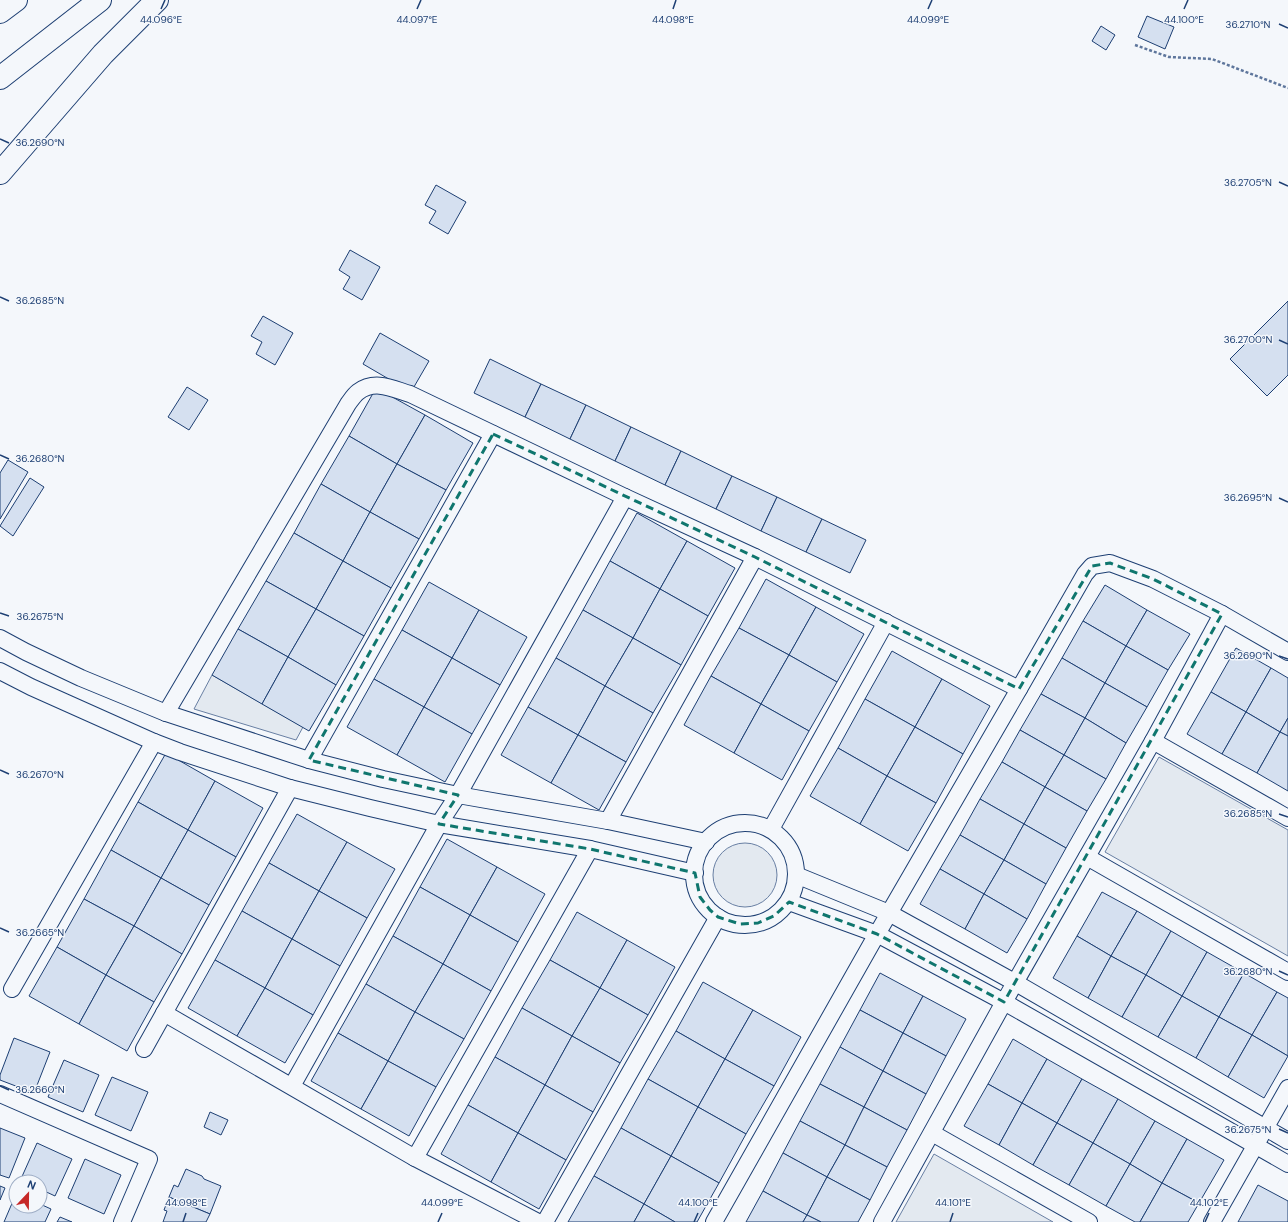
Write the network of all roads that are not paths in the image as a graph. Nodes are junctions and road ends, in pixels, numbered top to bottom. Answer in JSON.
{"nodes":[{"id":1,"x":16,"y":0,"type":"edge"},
{"id":2,"x":100,"y":0,"type":"edge"},
{"id":3,"x":157,"y":0,"type":"edge"},
{"id":4,"x":0,"y":12,"type":"edge"},
{"id":5,"x":0,"y":78,"type":"edge"},
{"id":6,"x":0,"y":172,"type":"edge"},
{"id":7,"x":493,"y":434,"type":"junction"},
{"id":8,"x":625,"y":497,"type":"junction"},
{"id":9,"x":755,"y":557,"type":"junction"},
{"id":10,"x":1222,"y":614,"type":"junction"},
{"id":11,"x":886,"y":622,"type":"junction"},
{"id":12,"x":0,"y":638,"type":"edge"},
{"id":13,"x":1288,"y":652,"type":"edge"},
{"id":14,"x":0,"y":672,"type":"edge"},
{"id":15,"x":1020,"y":689,"type":"junction"},
{"id":16,"x":166,"y":713,"type":"junction"},
{"id":17,"x":1153,"y":741,"type":"junction"},
{"id":18,"x":154,"y":742,"type":"junction"},
{"id":19,"x":309,"y":760,"type":"junction"},
{"id":20,"x":290,"y":788,"type":"junction"},
{"id":21,"x":458,"y":794,"type":"junction"},
{"id":22,"x":1288,"y":818,"type":"edge"},
{"id":23,"x":608,"y":821,"type":"junction"},
{"id":24,"x":439,"y":824,"type":"junction"},
{"id":25,"x":771,"y":829,"type":"junction"},
{"id":26,"x":706,"y":842,"type":"junction"},
{"id":27,"x":590,"y":849,"type":"junction"},
{"id":28,"x":1087,"y":857,"type":"junction"},
{"id":29,"x":695,"y":873,"type":"junction"},
{"id":30,"x":796,"y":875,"type":"junction"},
{"id":31,"x":789,"y":902,"type":"junction"},
{"id":32,"x":890,"y":913,"type":"junction"},
{"id":33,"x":718,"y":917,"type":"junction"},
{"id":34,"x":877,"y":934,"type":"junction"},
{"id":35,"x":1288,"y":972,"type":"edge"},
{"id":36,"x":1016,"y":984,"type":"junction"},
{"id":37,"x":12,"y":989,"type":"dead end"},
{"id":38,"x":1004,"y":1002,"type":"junction"},
{"id":39,"x":164,"y":1013,"type":"junction"},
{"id":40,"x":144,"y":1049,"type":"dead end"},
{"id":41,"x":292,"y":1086,"type":"junction"},
{"id":42,"x":1288,"y":1088,"type":"edge"},
{"id":43,"x":0,"y":1094,"type":"edge"},
{"id":44,"x":1265,"y":1128,"type":"junction"},
{"id":45,"x":932,"y":1133,"type":"junction"},
{"id":46,"x":1288,"y":1141,"type":"edge"},
{"id":47,"x":1255,"y":1145,"type":"junction"},
{"id":48,"x":415,"y":1158,"type":"junction"},
{"id":49,"x":1288,"y":1164,"type":"edge"},
{"id":50,"x":122,"y":1222,"type":"edge"},
{"id":51,"x":538,"y":1222,"type":"edge"},
{"id":52,"x":545,"y":1222,"type":"edge"},
{"id":53,"x":714,"y":1222,"type":"edge"},
{"id":54,"x":882,"y":1222,"type":"edge"},
{"id":55,"x":1089,"y":1222,"type":"edge"},
{"id":56,"x":1212,"y":1222,"type":"edge"}],
"edges":[{"from":1,"to":4,"type":"highway"},
{"from":2,"to":5,"type":"highway"},
{"from":3,"to":6,"type":"highway"},
{"from":7,"to":8,"type":"street"},
{"from":7,"to":16,"type":"street"},
{"from":7,"to":19,"type":"street"},
{"from":8,"to":9,"type":"street"},
{"from":8,"to":21,"type":"street"},
{"from":9,"to":11,"type":"street"},
{"from":9,"to":23,"type":"street"},
{"from":10,"to":13,"type":"street"},
{"from":10,"to":15,"type":"street"},
{"from":10,"to":17,"type":"street"},
{"from":11,"to":15,"type":"street"},
{"from":11,"to":25,"type":"street"},
{"from":12,"to":16,"type":"street"},
{"from":14,"to":18,"type":"street"},
{"from":15,"to":32,"type":"street"},
{"from":16,"to":19,"type":"street"},
{"from":17,"to":22,"type":"street"},
{"from":17,"to":28,"type":"street"},
{"from":18,"to":20,"type":"street"},
{"from":18,"to":37,"type":"street"},
{"from":19,"to":21,"type":"street"},
{"from":20,"to":24,"type":"street"},
{"from":20,"to":39,"type":"street"},
{"from":21,"to":23,"type":"street"},
{"from":21,"to":24,"type":"street"},
{"from":23,"to":26,"type":"street"},
{"from":24,"to":27,"type":"street"},
{"from":24,"to":41,"type":"street"},
{"from":25,"to":26,"type":"street"},
{"from":25,"to":30,"type":"street"},
{"from":26,"to":29,"type":"street"},
{"from":27,"to":29,"type":"street"},
{"from":27,"to":48,"type":"street"},
{"from":28,"to":35,"type":"street"},
{"from":28,"to":36,"type":"street"},
{"from":29,"to":33,"type":"street"},
{"from":30,"to":31,"type":"street"},
{"from":30,"to":32,"type":"street"},
{"from":31,"to":33,"type":"street"},
{"from":31,"to":34,"type":"street"},
{"from":32,"to":34,"type":"street"},
{"from":32,"to":36,"type":"street"},
{"from":33,"to":52,"type":"street"},
{"from":34,"to":38,"type":"street"},
{"from":34,"to":53,"type":"street"},
{"from":36,"to":38,"type":"street"},
{"from":36,"to":44,"type":"street"},
{"from":38,"to":45,"type":"street"},
{"from":38,"to":47,"type":"street"},
{"from":39,"to":40,"type":"street"},
{"from":39,"to":41,"type":"street"},
{"from":41,"to":48,"type":"street"},
{"from":42,"to":44,"type":"street"},
{"from":43,"to":50,"type":"street"},
{"from":44,"to":46,"type":"street"},
{"from":44,"to":47,"type":"street"},
{"from":45,"to":54,"type":"street"},
{"from":45,"to":55,"type":"street"},
{"from":47,"to":49,"type":"street"},
{"from":47,"to":56,"type":"street"},
{"from":48,"to":51,"type":"street"}]}
